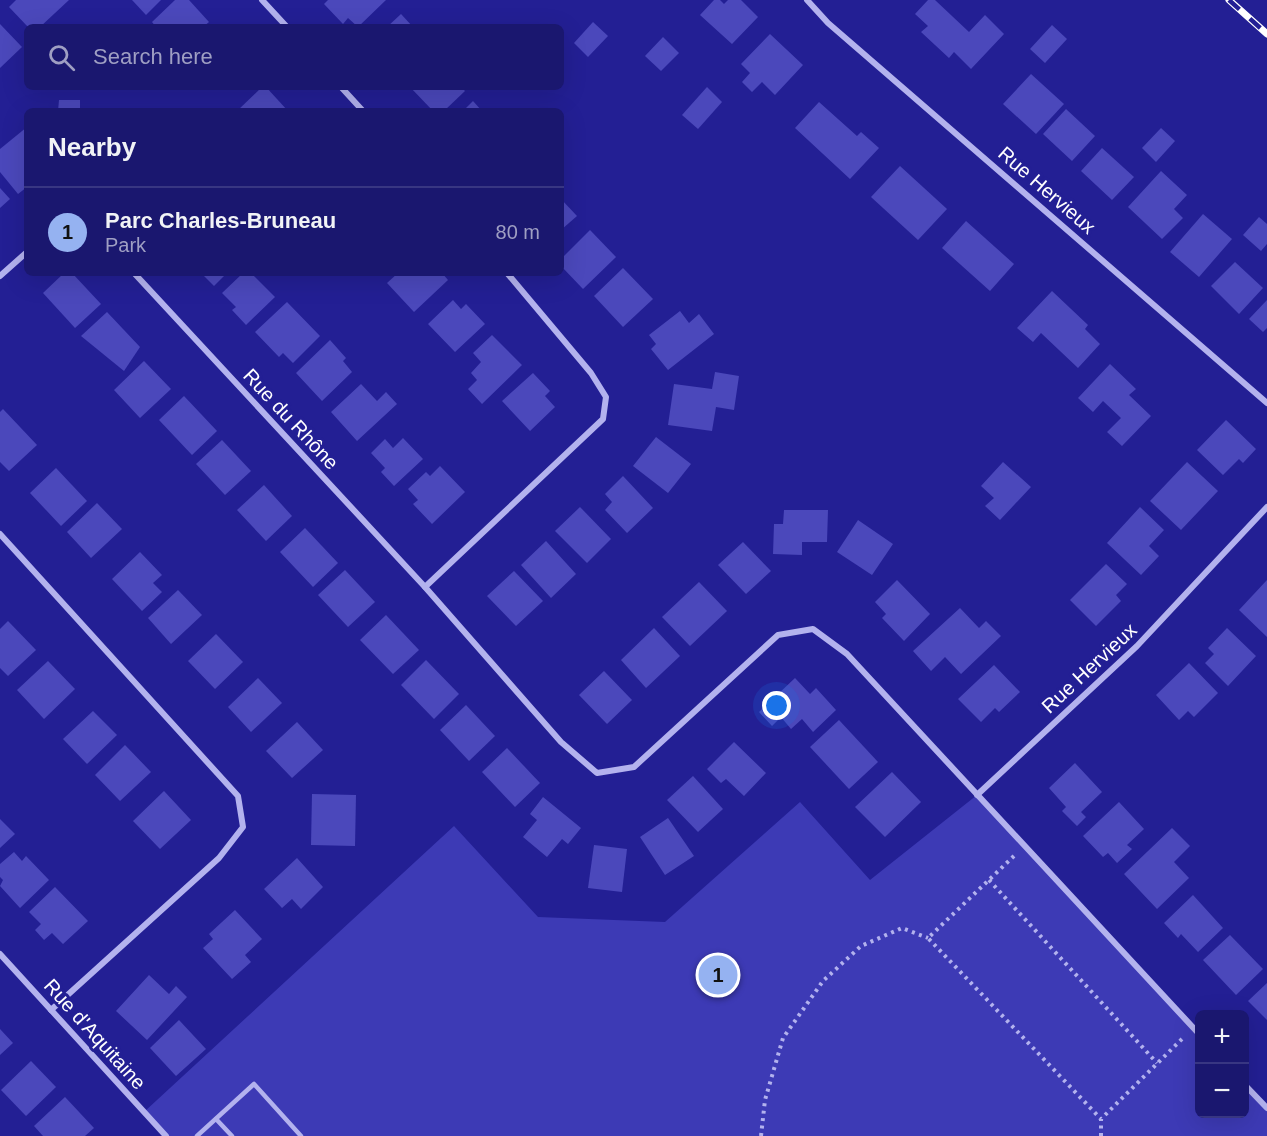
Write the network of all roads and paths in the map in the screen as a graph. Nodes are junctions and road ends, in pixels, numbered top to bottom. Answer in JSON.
{"nodes":[{"id":1,"x":262,"y":0,"type":"edge"},
{"id":2,"x":807,"y":0,"type":"edge"},
{"id":3,"x":284,"y":24,"type":"edge"},
{"id":4,"x":345,"y":90,"type":"edge"},
{"id":5,"x":360,"y":108,"type":"edge"},
{"id":6,"x":24,"y":255,"type":"edge"},
{"id":7,"x":0,"y":276,"type":"edge"},
{"id":8,"x":137,"y":276,"type":"edge"},
{"id":9,"x":510,"y":276,"type":"edge"},
{"id":10,"x":1267,"y":403,"type":"edge"},
{"id":11,"x":1267,"y":507,"type":"edge"},
{"id":12,"x":0,"y":534,"type":"edge"},
{"id":13,"x":425,"y":587,"type":"junction"},
{"id":14,"x":977,"y":795,"type":"junction"},
{"id":15,"x":1024,"y":846,"type":"junction"},
{"id":16,"x":989,"y":880,"type":"junction"},
{"id":17,"x":928,"y":938,"type":"junction"},
{"id":18,"x":0,"y":954,"type":"edge"},
{"id":19,"x":51,"y":1010,"type":"junction"},
{"id":20,"x":1193,"y":1028,"type":"joint"},
{"id":21,"x":1157,"y":1063,"type":"junction"},
{"id":22,"x":1249,"y":1088,"type":"edge"},
{"id":23,"x":1267,"y":1108,"type":"edge"},
{"id":24,"x":216,"y":1119,"type":"junction"},
{"id":25,"x":1101,"y":1119,"type":"junction"},
{"id":26,"x":166,"y":1136,"type":"edge"},
{"id":27,"x":197,"y":1136,"type":"edge"},
{"id":28,"x":232,"y":1136,"type":"edge"},
{"id":29,"x":301,"y":1136,"type":"edge"},
{"id":30,"x":761,"y":1136,"type":"edge"},
{"id":31,"x":1101,"y":1136,"type":"edge"}],
"edges":[{"from":1,"to":3,"type":"street"},
{"from":2,"to":10,"type":"street","name":"Rue Hervieux"},
{"from":4,"to":5,"type":"street"},
{"from":6,"to":7,"type":"street"},
{"from":8,"to":13,"type":"street","name":"Rue du Rhône"},
{"from":9,"to":13,"type":"street"},
{"from":11,"to":14,"type":"street","name":"Rue Hervieux"},
{"from":12,"to":19,"type":"street"},
{"from":13,"to":14,"type":"street","name":"Rue du Rhône"},
{"from":14,"to":15,"type":"street"},
{"from":15,"to":16,"type":"path"},
{"from":15,"to":20,"type":"street"},
{"from":16,"to":17,"type":"path"},
{"from":16,"to":21,"type":"path"},
{"from":17,"to":25,"type":"path"},
{"from":17,"to":30,"type":"path"},
{"from":18,"to":19,"type":"street","name":"Rue d'Aquitaine"},
{"from":19,"to":26,"type":"street","name":"Rue d'Aquitaine"},
{"from":20,"to":21,"type":"path"},
{"from":21,"to":25,"type":"path"},
{"from":22,"to":23,"type":"street"},
{"from":24,"to":27,"type":"lane"},
{"from":24,"to":28,"type":"lane"},
{"from":24,"to":29,"type":"lane"},
{"from":25,"to":31,"type":"path"}]}
